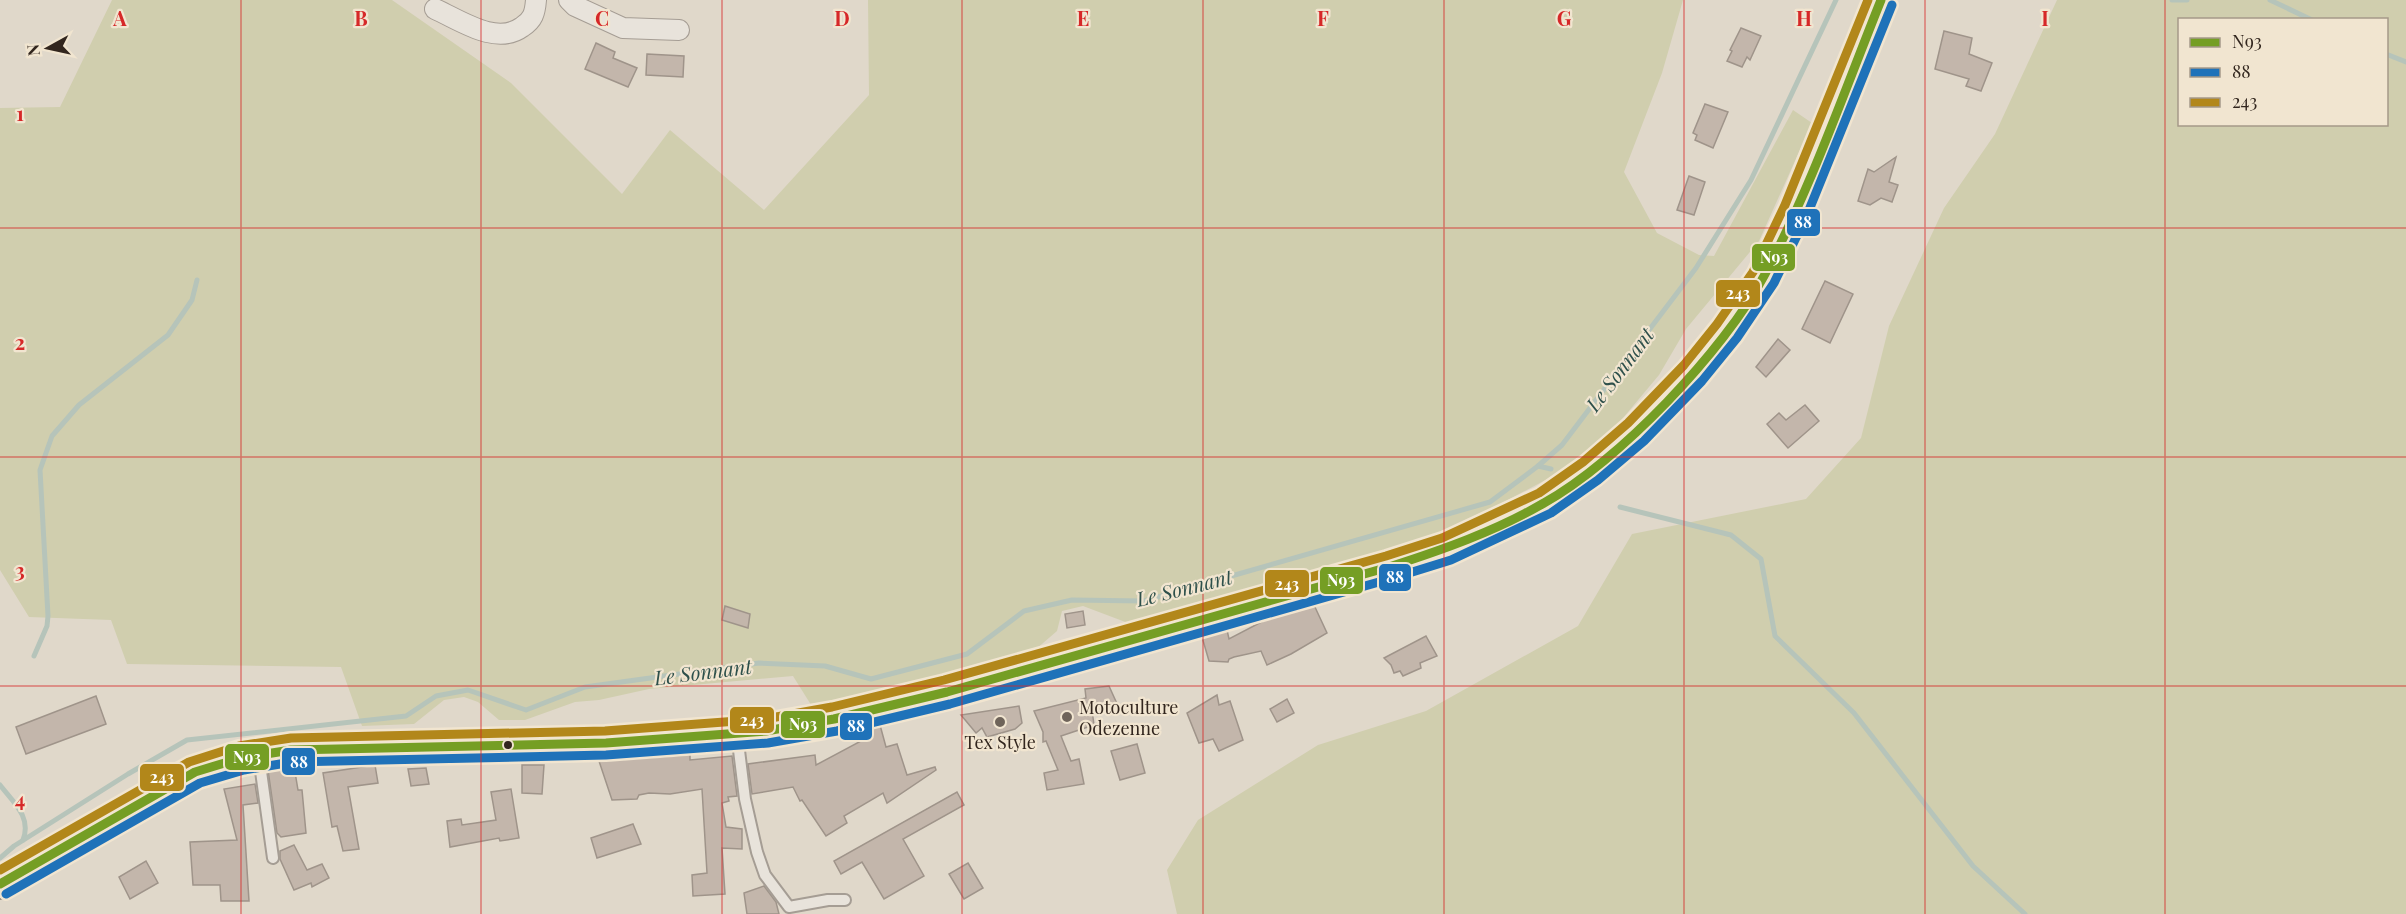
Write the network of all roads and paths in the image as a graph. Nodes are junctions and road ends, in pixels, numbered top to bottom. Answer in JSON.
{"nodes":[{"id":1,"x":536,"y":0,"type":"edge"},
{"id":2,"x":569,"y":0,"type":"edge"},
{"id":3,"x":1881,"y":0,"type":"edge"},
{"id":4,"x":435,"y":9,"type":"dead end"},
{"id":5,"x":679,"y":30,"type":"dead end"},
{"id":6,"x":737,"y":734,"type":"junction"},
{"id":7,"x":259,"y":754,"type":"junction"},
{"id":8,"x":273,"y":858,"type":"dead end"},
{"id":9,"x":0,"y":884,"type":"edge"},
{"id":10,"x":845,"y":900,"type":"dead end"}],
"edges":[{"from":1,"to":4,"type":"street"},
{"from":2,"to":5,"type":"street"},
{"from":3,"to":6,"type":"main road"},
{"from":6,"to":7,"type":"main road"},
{"from":6,"to":10,"type":"lane"},
{"from":7,"to":8,"type":"lane"},
{"from":7,"to":9,"type":"main road"}]}
